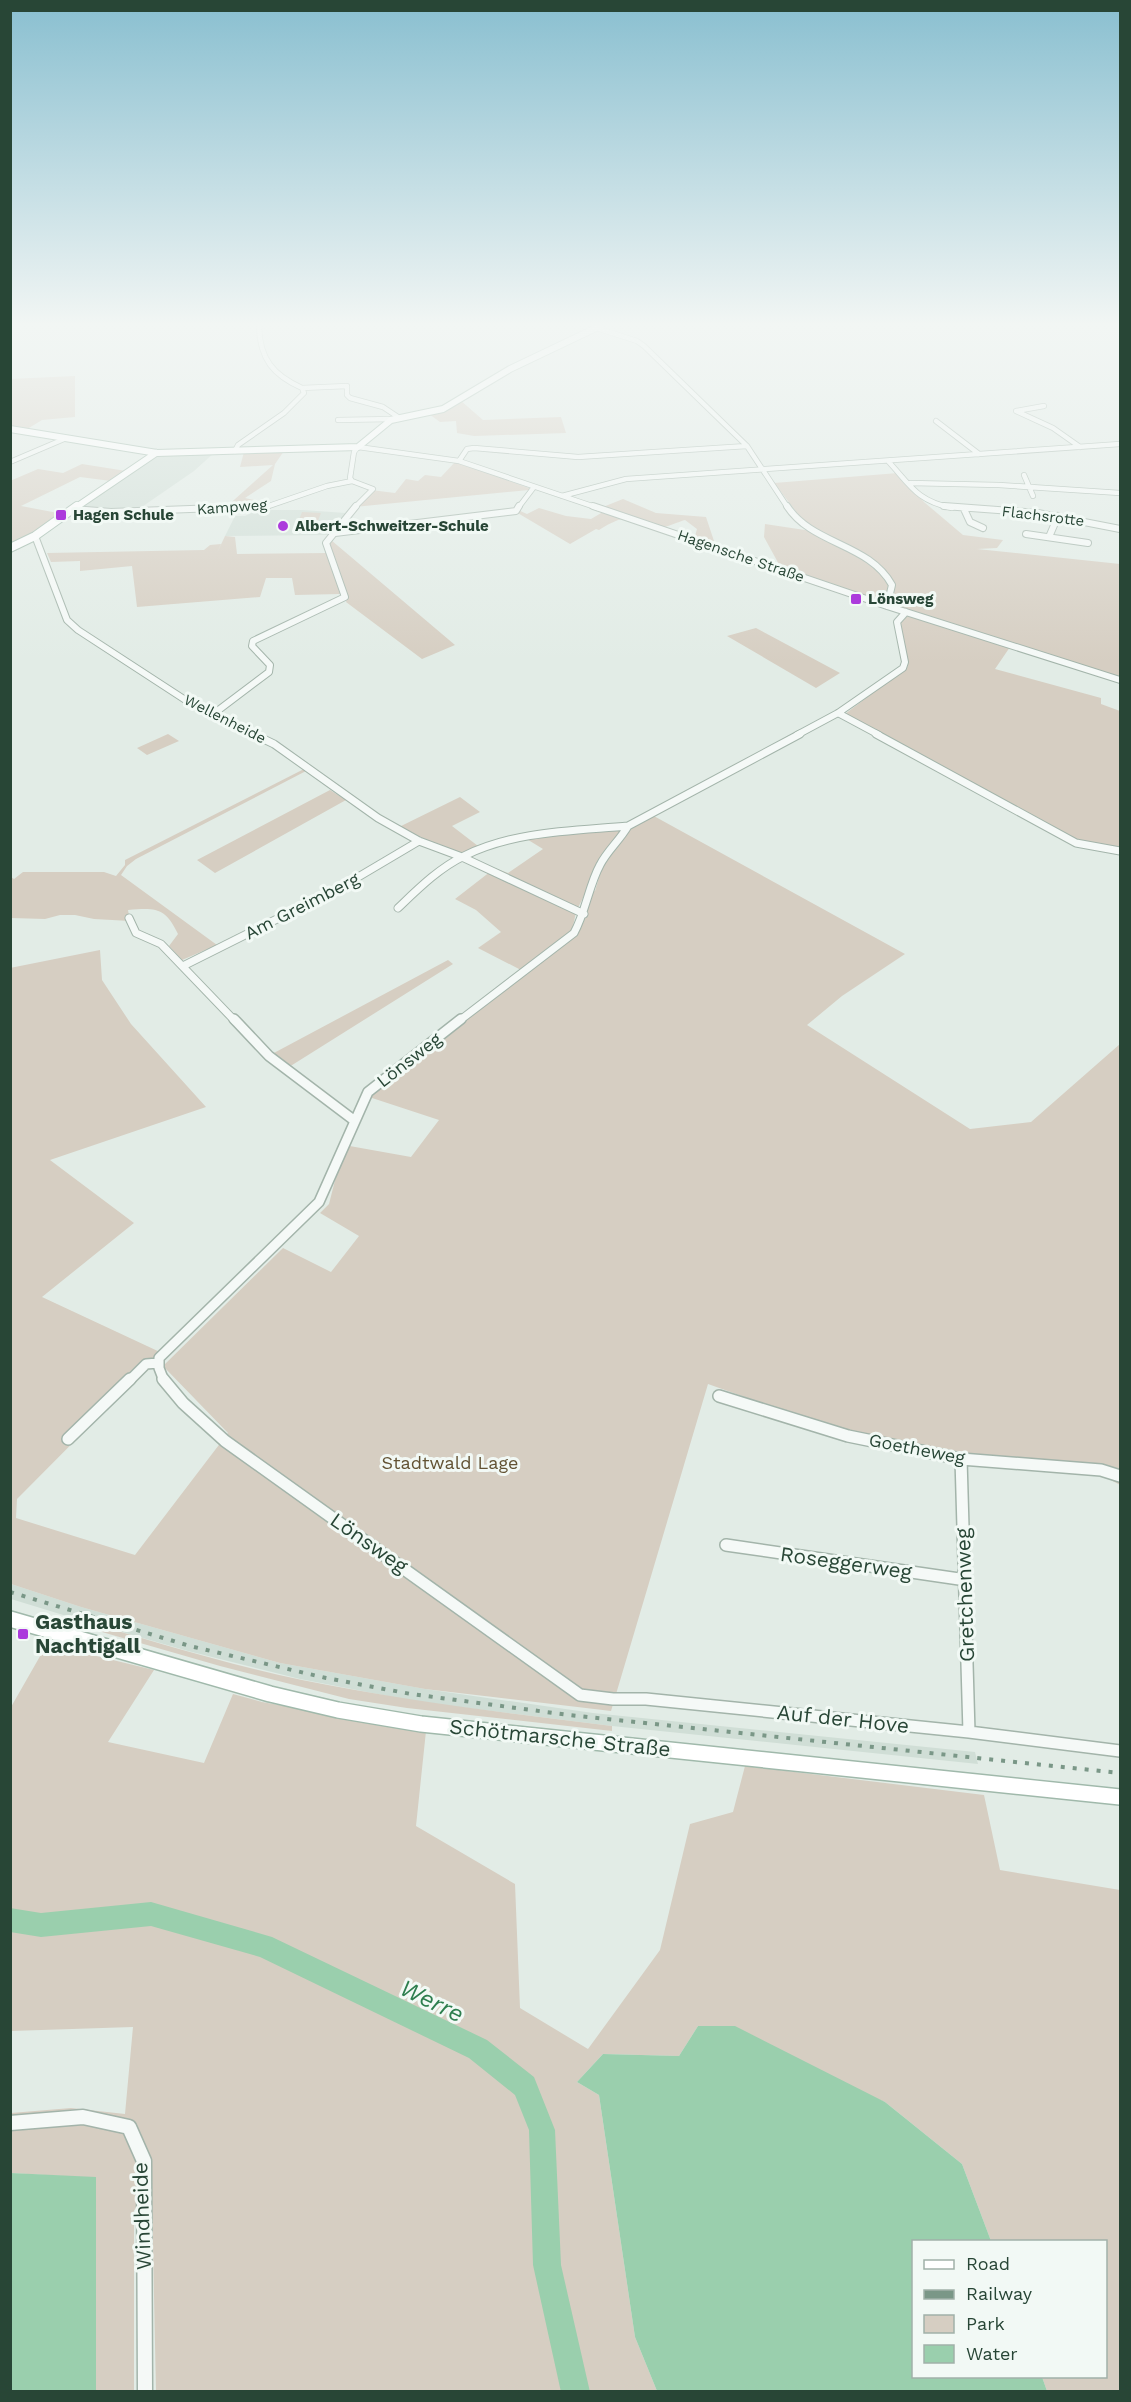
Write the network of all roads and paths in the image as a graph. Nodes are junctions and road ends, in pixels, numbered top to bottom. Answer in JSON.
{"nodes":[{"id":1,"x":64,"y":439,"type":"joint"},
{"id":2,"x":246,"y":439,"type":"edge"},
{"id":3,"x":368,"y":439,"type":"edge"},
{"id":4,"x":740,"y":439,"type":"edge"},
{"id":5,"x":960,"y":439,"type":"edge"},
{"id":6,"x":1069,"y":439,"type":"edge"},
{"id":7,"x":1120,"y":444,"type":"edge"},
{"id":8,"x":747,"y":446,"type":"junction"},
{"id":9,"x":358,"y":447,"type":"junction"},
{"id":10,"x":1080,"y":447,"type":"junction"},
{"id":11,"x":235,"y":451,"type":"junction"},
{"id":12,"x":157,"y":453,"type":"junction"},
{"id":13,"x":979,"y":454,"type":"junction"},
{"id":14,"x":459,"y":461,"type":"junction"},
{"id":15,"x":888,"y":461,"type":"junction"},
{"id":16,"x":10,"y":462,"type":"edge"},
{"id":17,"x":762,"y":470,"type":"junction"},
{"id":18,"x":1024,"y":475,"type":"dead end"},
{"id":19,"x":1077,"y":479,"type":"dead end"},
{"id":20,"x":352,"y":481,"type":"junction"},
{"id":21,"x":910,"y":483,"type":"junction"},
{"id":22,"x":534,"y":487,"type":"junction"},
{"id":23,"x":1029,"y":487,"type":"junction"},
{"id":24,"x":1080,"y":489,"type":"junction"},
{"id":25,"x":1120,"y":493,"type":"edge"},
{"id":26,"x":562,"y":496,"type":"junction"},
{"id":27,"x":1033,"y":496,"type":"dead end"},
{"id":28,"x":73,"y":509,"type":"junction"},
{"id":29,"x":964,"y":509,"type":"junction"},
{"id":30,"x":1059,"y":516,"type":"junction"},
{"id":31,"x":983,"y":528,"type":"dead end"},
{"id":32,"x":1120,"y":529,"type":"edge"},
{"id":33,"x":335,"y":532,"type":"junction"},
{"id":34,"x":1026,"y":534,"type":"dead end"},
{"id":35,"x":35,"y":536,"type":"junction"},
{"id":36,"x":1049,"y":537,"type":"junction"},
{"id":37,"x":1088,"y":543,"type":"dead end"},
{"id":38,"x":10,"y":548,"type":"edge"},
{"id":39,"x":887,"y":606,"type":"junction"},
{"id":40,"x":906,"y":612,"type":"junction"},
{"id":41,"x":1120,"y":680,"type":"edge"},
{"id":42,"x":838,"y":713,"type":"junction"},
{"id":43,"x":212,"y":715,"type":"junction"},
{"id":44,"x":628,"y":826,"type":"junction"},
{"id":45,"x":419,"y":841,"type":"junction"},
{"id":46,"x":1120,"y":851,"type":"edge"},
{"id":47,"x":462,"y":857,"type":"junction"},
{"id":48,"x":398,"y":908,"type":"dead end"},
{"id":49,"x":584,"y":914,"type":"junction"},
{"id":50,"x":129,"y":918,"type":"dead end"},
{"id":51,"x":183,"y":966,"type":"junction"},
{"id":52,"x":355,"y":1120,"type":"junction"},
{"id":53,"x":158,"y":1363,"type":"junction"},
{"id":54,"x":719,"y":1396,"type":"dead end"},
{"id":55,"x":68,"y":1439,"type":"dead end"},
{"id":56,"x":961,"y":1459,"type":"junction"},
{"id":57,"x":1120,"y":1476,"type":"edge"},
{"id":58,"x":726,"y":1545,"type":"dead end"},
{"id":59,"x":966,"y":1580,"type":"junction"},
{"id":60,"x":10,"y":1619,"type":"edge"},
{"id":61,"x":567,"y":1687,"type":"joint"},
{"id":62,"x":969,"y":1732,"type":"junction"},
{"id":63,"x":1120,"y":1752,"type":"edge"},
{"id":64,"x":1120,"y":1797,"type":"edge"},
{"id":65,"x":10,"y":2123,"type":"edge"},
{"id":66,"x":145,"y":2391,"type":"edge"}],
"edges":[{"from":1,"to":12,"type":"main road"},
{"from":1,"to":16,"type":"street"},
{"from":2,"to":11,"type":"street"},
{"from":3,"to":9,"type":"main road"},
{"from":4,"to":8,"type":"street"},
{"from":5,"to":13,"type":"street"},
{"from":6,"to":10,"type":"street"},
{"from":7,"to":10,"type":"street"},
{"from":8,"to":14,"type":"street"},
{"from":8,"to":17,"type":"street"},
{"from":9,"to":11,"type":"main road"},
{"from":9,"to":14,"type":"street","name":"Hagensche Straße"},
{"from":9,"to":20,"type":"street"},
{"from":10,"to":13,"type":"street"},
{"from":11,"to":12,"type":"main road"},
{"from":12,"to":28,"type":"main road"},
{"from":13,"to":15,"type":"street"},
{"from":14,"to":22,"type":"street","name":"Hagensche Straße"},
{"from":15,"to":17,"type":"street"},
{"from":15,"to":21,"type":"street","name":"Flachsrotte"},
{"from":17,"to":26,"type":"street"},
{"from":17,"to":39,"type":"street"},
{"from":18,"to":23,"type":"street"},
{"from":19,"to":24,"type":"street"},
{"from":20,"to":28,"type":"street","name":"Kampweg"},
{"from":20,"to":33,"type":"street"},
{"from":21,"to":23,"type":"street"},
{"from":21,"to":29,"type":"street","name":"Flachsrotte"},
{"from":22,"to":26,"type":"street","name":"Hagensche Straße"},
{"from":22,"to":33,"type":"street"},
{"from":23,"to":24,"type":"street"},
{"from":23,"to":27,"type":"street"},
{"from":24,"to":25,"type":"street"},
{"from":26,"to":39,"type":"street","name":"Hagensche Straße"},
{"from":28,"to":35,"type":"main road"},
{"from":29,"to":30,"type":"street","name":"Flachsrotte"},
{"from":29,"to":31,"type":"street","name":"Flachsrotte"},
{"from":30,"to":32,"type":"street","name":"Flachsrotte"},
{"from":30,"to":36,"type":"street"},
{"from":33,"to":43,"type":"street"},
{"from":34,"to":36,"type":"street"},
{"from":35,"to":38,"type":"main road"},
{"from":35,"to":43,"type":"street","name":"Wellenheide"},
{"from":36,"to":37,"type":"street"},
{"from":39,"to":40,"type":"street","name":"Hagensche Straße"},
{"from":40,"to":41,"type":"street","name":"Hagensche Straße"},
{"from":40,"to":42,"type":"street","name":"Lönsweg"},
{"from":42,"to":44,"type":"street","name":"Lönsweg"},
{"from":42,"to":46,"type":"street"},
{"from":43,"to":45,"type":"street","name":"Wellenheide"},
{"from":44,"to":47,"type":"street","name":"Lönsweg"},
{"from":44,"to":49,"type":"street","name":"Lönsweg"},
{"from":45,"to":47,"type":"street","name":"Wellenheide"},
{"from":45,"to":51,"type":"street","name":"Am Greimberg"},
{"from":47,"to":48,"type":"street"},
{"from":47,"to":49,"type":"street","name":"Wellenheide"},
{"from":49,"to":52,"type":"street","name":"Lönsweg"},
{"from":50,"to":51,"type":"street"},
{"from":51,"to":52,"type":"street"},
{"from":52,"to":53,"type":"street","name":"Lönsweg"},
{"from":53,"to":55,"type":"street","name":"Lönsweg"},
{"from":53,"to":61,"type":"street","name":"Lönsweg"},
{"from":54,"to":56,"type":"street","name":"Goetheweg"},
{"from":56,"to":57,"type":"street","name":"Goetheweg"},
{"from":56,"to":59,"type":"street","name":"Gretchenweg"},
{"from":58,"to":59,"type":"street","name":"Roseggerweg"},
{"from":59,"to":62,"type":"street","name":"Gretchenweg"},
{"from":60,"to":64,"type":"main road","name":"Schötmarsche Straße"},
{"from":61,"to":62,"type":"street","name":"Auf der Hove"},
{"from":62,"to":63,"type":"street","name":"Auf der Hove"},
{"from":65,"to":66,"type":"street","name":"Windheide"}]}
